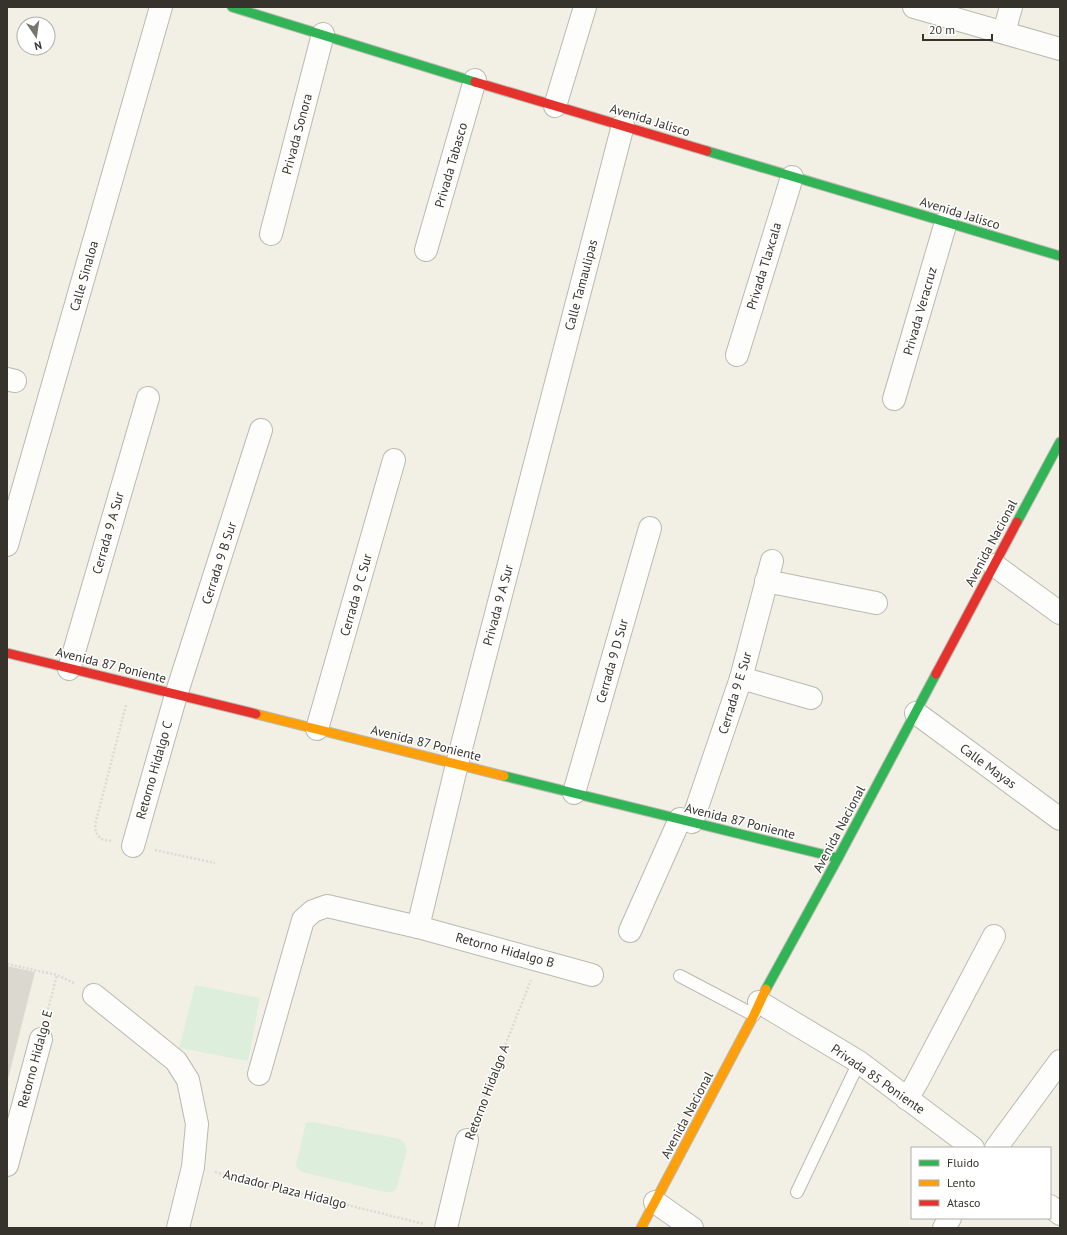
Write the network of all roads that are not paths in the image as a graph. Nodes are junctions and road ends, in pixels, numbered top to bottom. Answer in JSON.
{"nodes":[{"id":1,"x":162,"y":7,"type":"edge"},
{"id":2,"x":232,"y":7,"type":"edge"},
{"id":3,"x":585,"y":7,"type":"edge"},
{"id":4,"x":914,"y":7,"type":"edge"},
{"id":5,"x":1011,"y":7,"type":"edge"},
{"id":6,"x":1004,"y":32,"type":"junction"},
{"id":7,"x":323,"y":34,"type":"junction"},
{"id":8,"x":1060,"y":49,"type":"edge"},
{"id":9,"x":475,"y":80,"type":"junction"},
{"id":10,"x":555,"y":106,"type":"junction"},
{"id":11,"x":624,"y":125,"type":"junction"},
{"id":12,"x":792,"y":177,"type":"junction"},
{"id":13,"x":946,"y":222,"type":"junction"},
{"id":14,"x":271,"y":234,"type":"dead end"},
{"id":15,"x":426,"y":250,"type":"dead end"},
{"id":16,"x":1060,"y":256,"type":"edge"},
{"id":17,"x":737,"y":355,"type":"dead end"},
{"id":18,"x":148,"y":398,"type":"dead end"},
{"id":19,"x":894,"y":399,"type":"dead end"},
{"id":20,"x":261,"y":430,"type":"dead end"},
{"id":21,"x":1060,"y":442,"type":"edge"},
{"id":22,"x":539,"y":446,"type":"joint"},
{"id":23,"x":394,"y":460,"type":"dead end"},
{"id":24,"x":650,"y":528,"type":"dead end"},
{"id":25,"x":7,"y":545,"type":"edge"},
{"id":26,"x":994,"y":565,"type":"junction"},
{"id":27,"x":876,"y":603,"type":"dead end"},
{"id":28,"x":1060,"y":613,"type":"edge"},
{"id":29,"x":7,"y":654,"type":"edge"},
{"id":30,"x":69,"y":669,"type":"junction"},
{"id":31,"x":741,"y":678,"type":"junction"},
{"id":32,"x":176,"y":694,"type":"junction"},
{"id":33,"x":811,"y":698,"type":"dead end"},
{"id":34,"x":916,"y":713,"type":"junction"},
{"id":35,"x":317,"y":730,"type":"junction"},
{"id":36,"x":457,"y":764,"type":"junction"},
{"id":37,"x":574,"y":793,"type":"junction"},
{"id":38,"x":1060,"y":819,"type":"edge"},
{"id":39,"x":686,"y":821,"type":"junction"},
{"id":40,"x":133,"y":846,"type":"road end"},
{"id":41,"x":838,"y":858,"type":"junction"},
{"id":42,"x":418,"y":927,"type":"junction"},
{"id":43,"x":630,"y":931,"type":"dead end"},
{"id":44,"x":994,"y":936,"type":"dead end"},
{"id":45,"x":592,"y":974,"type":"dead end"},
{"id":46,"x":680,"y":976,"type":"dead end"},
{"id":47,"x":94,"y":994,"type":"road end"},
{"id":48,"x":757,"y":1009,"type":"junction"},
{"id":49,"x":41,"y":1038,"type":"road end"},
{"id":50,"x":1060,"y":1061,"type":"edge"},
{"id":51,"x":859,"y":1062,"type":"junction"},
{"id":52,"x":259,"y":1074,"type":"dead end"},
{"id":53,"x":907,"y":1099,"type":"junction"},
{"id":54,"x":468,"y":1140,"type":"road end"},
{"id":55,"x":972,"y":1147,"type":"edge"},
{"id":56,"x":997,"y":1147,"type":"edge"},
{"id":57,"x":7,"y":1165,"type":"edge"},
{"id":58,"x":797,"y":1192,"type":"dead end"},
{"id":59,"x":655,"y":1202,"type":"junction"},
{"id":60,"x":1051,"y":1207,"type":"edge"},
{"id":61,"x":1060,"y":1214,"type":"edge"},
{"id":62,"x":949,"y":1219,"type":"edge"},
{"id":63,"x":436,"y":1226,"type":"edge"},
{"id":64,"x":178,"y":1228,"type":"edge"},
{"id":65,"x":641,"y":1228,"type":"edge"},
{"id":66,"x":692,"y":1228,"type":"edge"},
{"id":67,"x":944,"y":1228,"type":"edge"}],
"edges":[{"from":1,"to":25,"type":"street","name":"Calle Sinaloa"},
{"from":2,"to":7,"type":"street","name":"Avenida Jalisco"},
{"from":3,"to":10,"type":"street"},
{"from":4,"to":6,"type":"street"},
{"from":5,"to":6,"type":"street"},
{"from":6,"to":8,"type":"street"},
{"from":7,"to":9,"type":"street","name":"Avenida Jalisco"},
{"from":7,"to":14,"type":"street","name":"Privada Sonora"},
{"from":9,"to":10,"type":"street","name":"Avenida Jalisco"},
{"from":9,"to":15,"type":"street","name":"Privada Tabasco"},
{"from":10,"to":11,"type":"street","name":"Avenida Jalisco"},
{"from":11,"to":12,"type":"street","name":"Avenida Jalisco"},
{"from":11,"to":22,"type":"street","name":"Calle Tamaulipas"},
{"from":12,"to":13,"type":"street","name":"Avenida Jalisco"},
{"from":12,"to":17,"type":"street","name":"Privada Tlaxcala"},
{"from":13,"to":16,"type":"street","name":"Avenida Jalisco"},
{"from":13,"to":19,"type":"street","name":"Privada Veracruz"},
{"from":18,"to":30,"type":"street","name":"Cerrada 9 A Sur"},
{"from":20,"to":32,"type":"street","name":"Cerrada 9 B Sur"},
{"from":21,"to":26,"type":"street","name":"Avenida Nacional"},
{"from":22,"to":36,"type":"street","name":"Privada 9 A Sur"},
{"from":23,"to":35,"type":"street","name":"Cerrada 9 C Sur"},
{"from":24,"to":37,"type":"street","name":"Cerrada 9 D Sur"},
{"from":26,"to":28,"type":"street"},
{"from":26,"to":34,"type":"street","name":"Avenida Nacional"},
{"from":27,"to":31,"type":"street","name":"Cerrada 9 E Sur"},
{"from":29,"to":30,"type":"street","name":"Avenida 87 Poniente"},
{"from":30,"to":32,"type":"street","name":"Avenida 87 Poniente"},
{"from":31,"to":33,"type":"street"},
{"from":31,"to":39,"type":"street","name":"Cerrada 9 E Sur"},
{"from":32,"to":35,"type":"street","name":"Avenida 87 Poniente"},
{"from":32,"to":40,"type":"street","name":"Retorno Hidalgo C"},
{"from":34,"to":38,"type":"street","name":"Calle Mayas"},
{"from":34,"to":41,"type":"street","name":"Avenida Nacional"},
{"from":35,"to":36,"type":"street","name":"Avenida 87 Poniente"},
{"from":36,"to":37,"type":"street","name":"Avenida 87 Poniente"},
{"from":36,"to":42,"type":"street"},
{"from":37,"to":39,"type":"street","name":"Avenida 87 Poniente"},
{"from":39,"to":41,"type":"street","name":"Avenida 87 Poniente"},
{"from":39,"to":43,"type":"street"},
{"from":41,"to":48,"type":"street","name":"Avenida Nacional"},
{"from":42,"to":45,"type":"street","name":"Retorno Hidalgo B"},
{"from":42,"to":52,"type":"street","name":"Retorno Hidalgo B"},
{"from":44,"to":53,"type":"street"},
{"from":46,"to":48,"type":"lane"},
{"from":47,"to":64,"type":"street"},
{"from":48,"to":51,"type":"street","name":"Privada 85 Poniente"},
{"from":48,"to":59,"type":"street","name":"Avenida Nacional"},
{"from":49,"to":57,"type":"street","name":"Retorno Hidalgo E"},
{"from":50,"to":56,"type":"street"},
{"from":51,"to":53,"type":"street","name":"Privada 85 Poniente"},
{"from":51,"to":58,"type":"lane"},
{"from":53,"to":55,"type":"street","name":"Privada 85 Poniente"},
{"from":54,"to":63,"type":"street","name":"Retorno Hidalgo A"},
{"from":59,"to":65,"type":"street","name":"Avenida Nacional"},
{"from":59,"to":66,"type":"street"},
{"from":60,"to":61,"type":"street"},
{"from":62,"to":67,"type":"street"}]}
